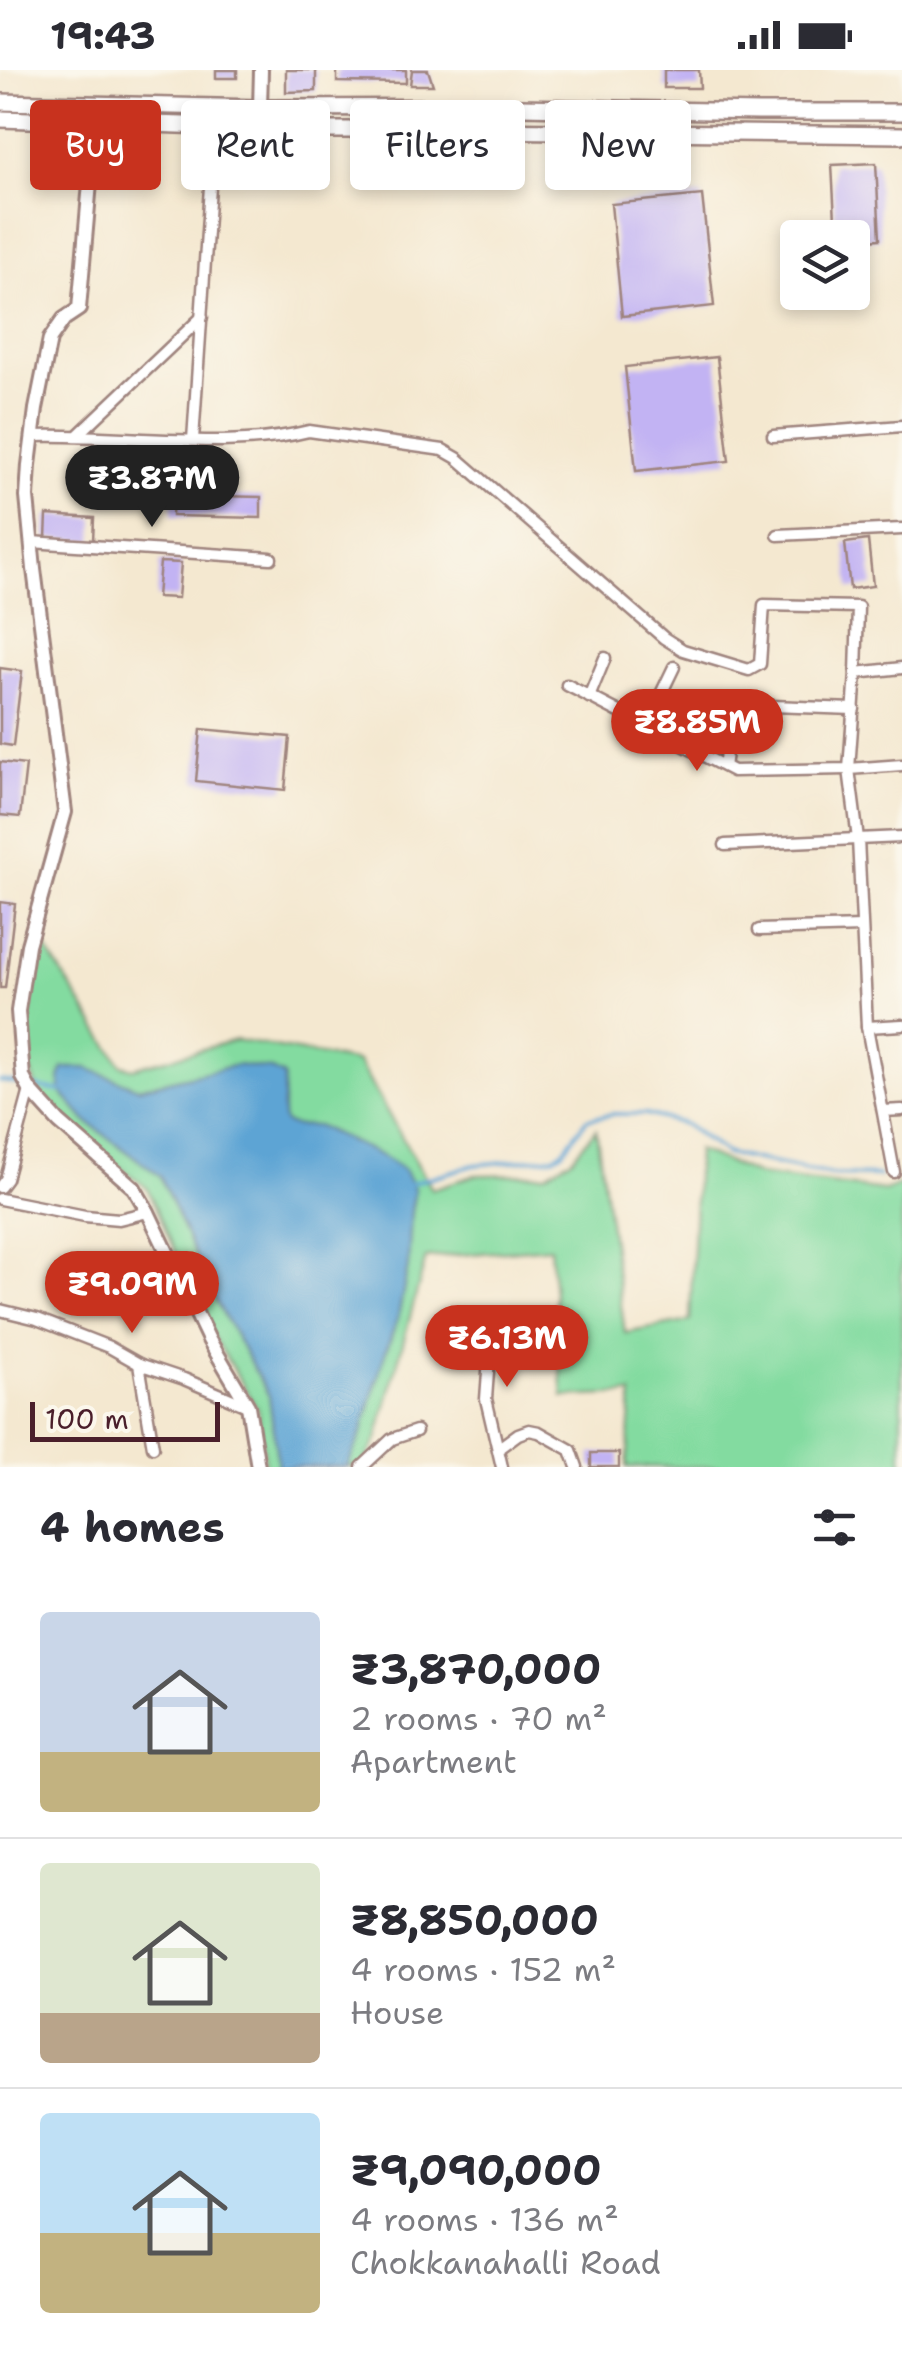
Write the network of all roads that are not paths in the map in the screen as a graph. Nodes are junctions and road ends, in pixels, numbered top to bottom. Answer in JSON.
{"nodes":[{"id":1,"x":261,"y":70,"type":"edge"},
{"id":2,"x":269,"y":70,"type":"edge"},
{"id":3,"x":263,"y":100,"type":"edge"},
{"id":4,"x":265,"y":100,"type":"edge"},
{"id":5,"x":0,"y":102,"type":"edge"},
{"id":6,"x":30,"y":103,"type":"edge"},
{"id":7,"x":330,"y":108,"type":"edge"},
{"id":8,"x":902,"y":112,"type":"edge"},
{"id":9,"x":0,"y":119,"type":"edge"},
{"id":10,"x":30,"y":120,"type":"edge"},
{"id":11,"x":330,"y":130,"type":"edge"},
{"id":12,"x":902,"y":135,"type":"edge"},
{"id":13,"x":90,"y":190,"type":"edge"},
{"id":14,"x":210,"y":190,"type":"edge"},
{"id":15,"x":203,"y":316,"type":"junction"},
{"id":16,"x":902,"y":426,"type":"edge"},
{"id":17,"x":79,"y":434,"type":"junction"},
{"id":18,"x":33,"y":436,"type":"junction"},
{"id":19,"x":773,"y":436,"type":"dead end"},
{"id":20,"x":193,"y":440,"type":"junction"},
{"id":21,"x":902,"y":529,"type":"edge"},
{"id":22,"x":778,"y":535,"type":"dead end"},
{"id":23,"x":31,"y":542,"type":"junction"},
{"id":24,"x":271,"y":558,"type":"dead end"},
{"id":25,"x":605,"y":658,"type":"dead end"},
{"id":26,"x":674,"y":666,"type":"dead end"},
{"id":27,"x":902,"y":668,"type":"edge"},
{"id":28,"x":856,"y":673,"type":"junction"},
{"id":29,"x":566,"y":685,"type":"dead end"},
{"id":30,"x":589,"y":696,"type":"junction"},
{"id":31,"x":854,"y":709,"type":"junction"},
{"id":32,"x":646,"y":724,"type":"junction"},
{"id":33,"x":902,"y":765,"type":"edge"},
{"id":34,"x":724,"y":766,"type":"junction"},
{"id":35,"x":849,"y":769,"type":"junction"},
{"id":36,"x":902,"y":838,"type":"edge"},
{"id":37,"x":858,"y":839,"type":"junction"},
{"id":38,"x":726,"y":845,"type":"dead end"},
{"id":39,"x":861,"y":927,"type":"junction"},
{"id":40,"x":758,"y":930,"type":"dead end"},
{"id":41,"x":902,"y":1025,"type":"edge"},
{"id":42,"x":866,"y":1027,"type":"junction"},
{"id":43,"x":30,"y":1090,"type":"junction"},
{"id":44,"x":902,"y":1110,"type":"edge"},
{"id":45,"x":884,"y":1111,"type":"junction"},
{"id":46,"x":894,"y":1172,"type":"dead end"},
{"id":47,"x":0,"y":1187,"type":"edge"},
{"id":48,"x":0,"y":1198,"type":"edge"},
{"id":49,"x":148,"y":1212,"type":"junction"},
{"id":50,"x":0,"y":1310,"type":"edge"},
{"id":51,"x":488,"y":1316,"type":"dead end"},
{"id":52,"x":139,"y":1364,"type":"junction"},
{"id":53,"x":248,"y":1406,"type":"junction"},
{"id":54,"x":416,"y":1431,"type":"dead end"},
{"id":55,"x":153,"y":1448,"type":"dead end"},
{"id":56,"x":499,"y":1448,"type":"junction"},
{"id":57,"x":258,"y":1467,"type":"edge"},
{"id":58,"x":362,"y":1467,"type":"edge"},
{"id":59,"x":502,"y":1467,"type":"edge"},
{"id":60,"x":577,"y":1467,"type":"edge"}],
"edges":[{"from":1,"to":3,"type":"street"},
{"from":2,"to":4,"type":"street"},
{"from":5,"to":6,"type":"main road"},
{"from":7,"to":8,"type":"main road"},
{"from":9,"to":10,"type":"main road"},
{"from":11,"to":12,"type":"main road"},
{"from":13,"to":18,"type":"street"},
{"from":14,"to":15,"type":"street"},
{"from":15,"to":17,"type":"street"},
{"from":15,"to":20,"type":"street"},
{"from":16,"to":19,"type":"street"},
{"from":17,"to":18,"type":"street"},
{"from":17,"to":20,"type":"street"},
{"from":18,"to":23,"type":"street"},
{"from":20,"to":28,"type":"street"},
{"from":21,"to":22,"type":"street"},
{"from":23,"to":24,"type":"street"},
{"from":23,"to":43,"type":"street"},
{"from":25,"to":30,"type":"street"},
{"from":26,"to":32,"type":"street"},
{"from":27,"to":28,"type":"street"},
{"from":28,"to":31,"type":"street"},
{"from":29,"to":30,"type":"street"},
{"from":30,"to":32,"type":"street"},
{"from":31,"to":34,"type":"street"},
{"from":31,"to":35,"type":"street"},
{"from":32,"to":34,"type":"street"},
{"from":33,"to":35,"type":"street"},
{"from":34,"to":35,"type":"street"},
{"from":35,"to":37,"type":"street"},
{"from":36,"to":37,"type":"street"},
{"from":37,"to":38,"type":"street"},
{"from":37,"to":39,"type":"street"},
{"from":39,"to":40,"type":"street"},
{"from":39,"to":42,"type":"street"},
{"from":41,"to":42,"type":"street"},
{"from":42,"to":45,"type":"street"},
{"from":43,"to":47,"type":"street"},
{"from":43,"to":49,"type":"street"},
{"from":44,"to":45,"type":"street"},
{"from":45,"to":46,"type":"street"},
{"from":48,"to":49,"type":"street"},
{"from":49,"to":53,"type":"street"},
{"from":50,"to":52,"type":"street"},
{"from":51,"to":56,"type":"street"},
{"from":52,"to":53,"type":"street"},
{"from":52,"to":55,"type":"street"},
{"from":53,"to":57,"type":"street"},
{"from":54,"to":58,"type":"street"},
{"from":56,"to":59,"type":"street"},
{"from":56,"to":60,"type":"street"}]}
